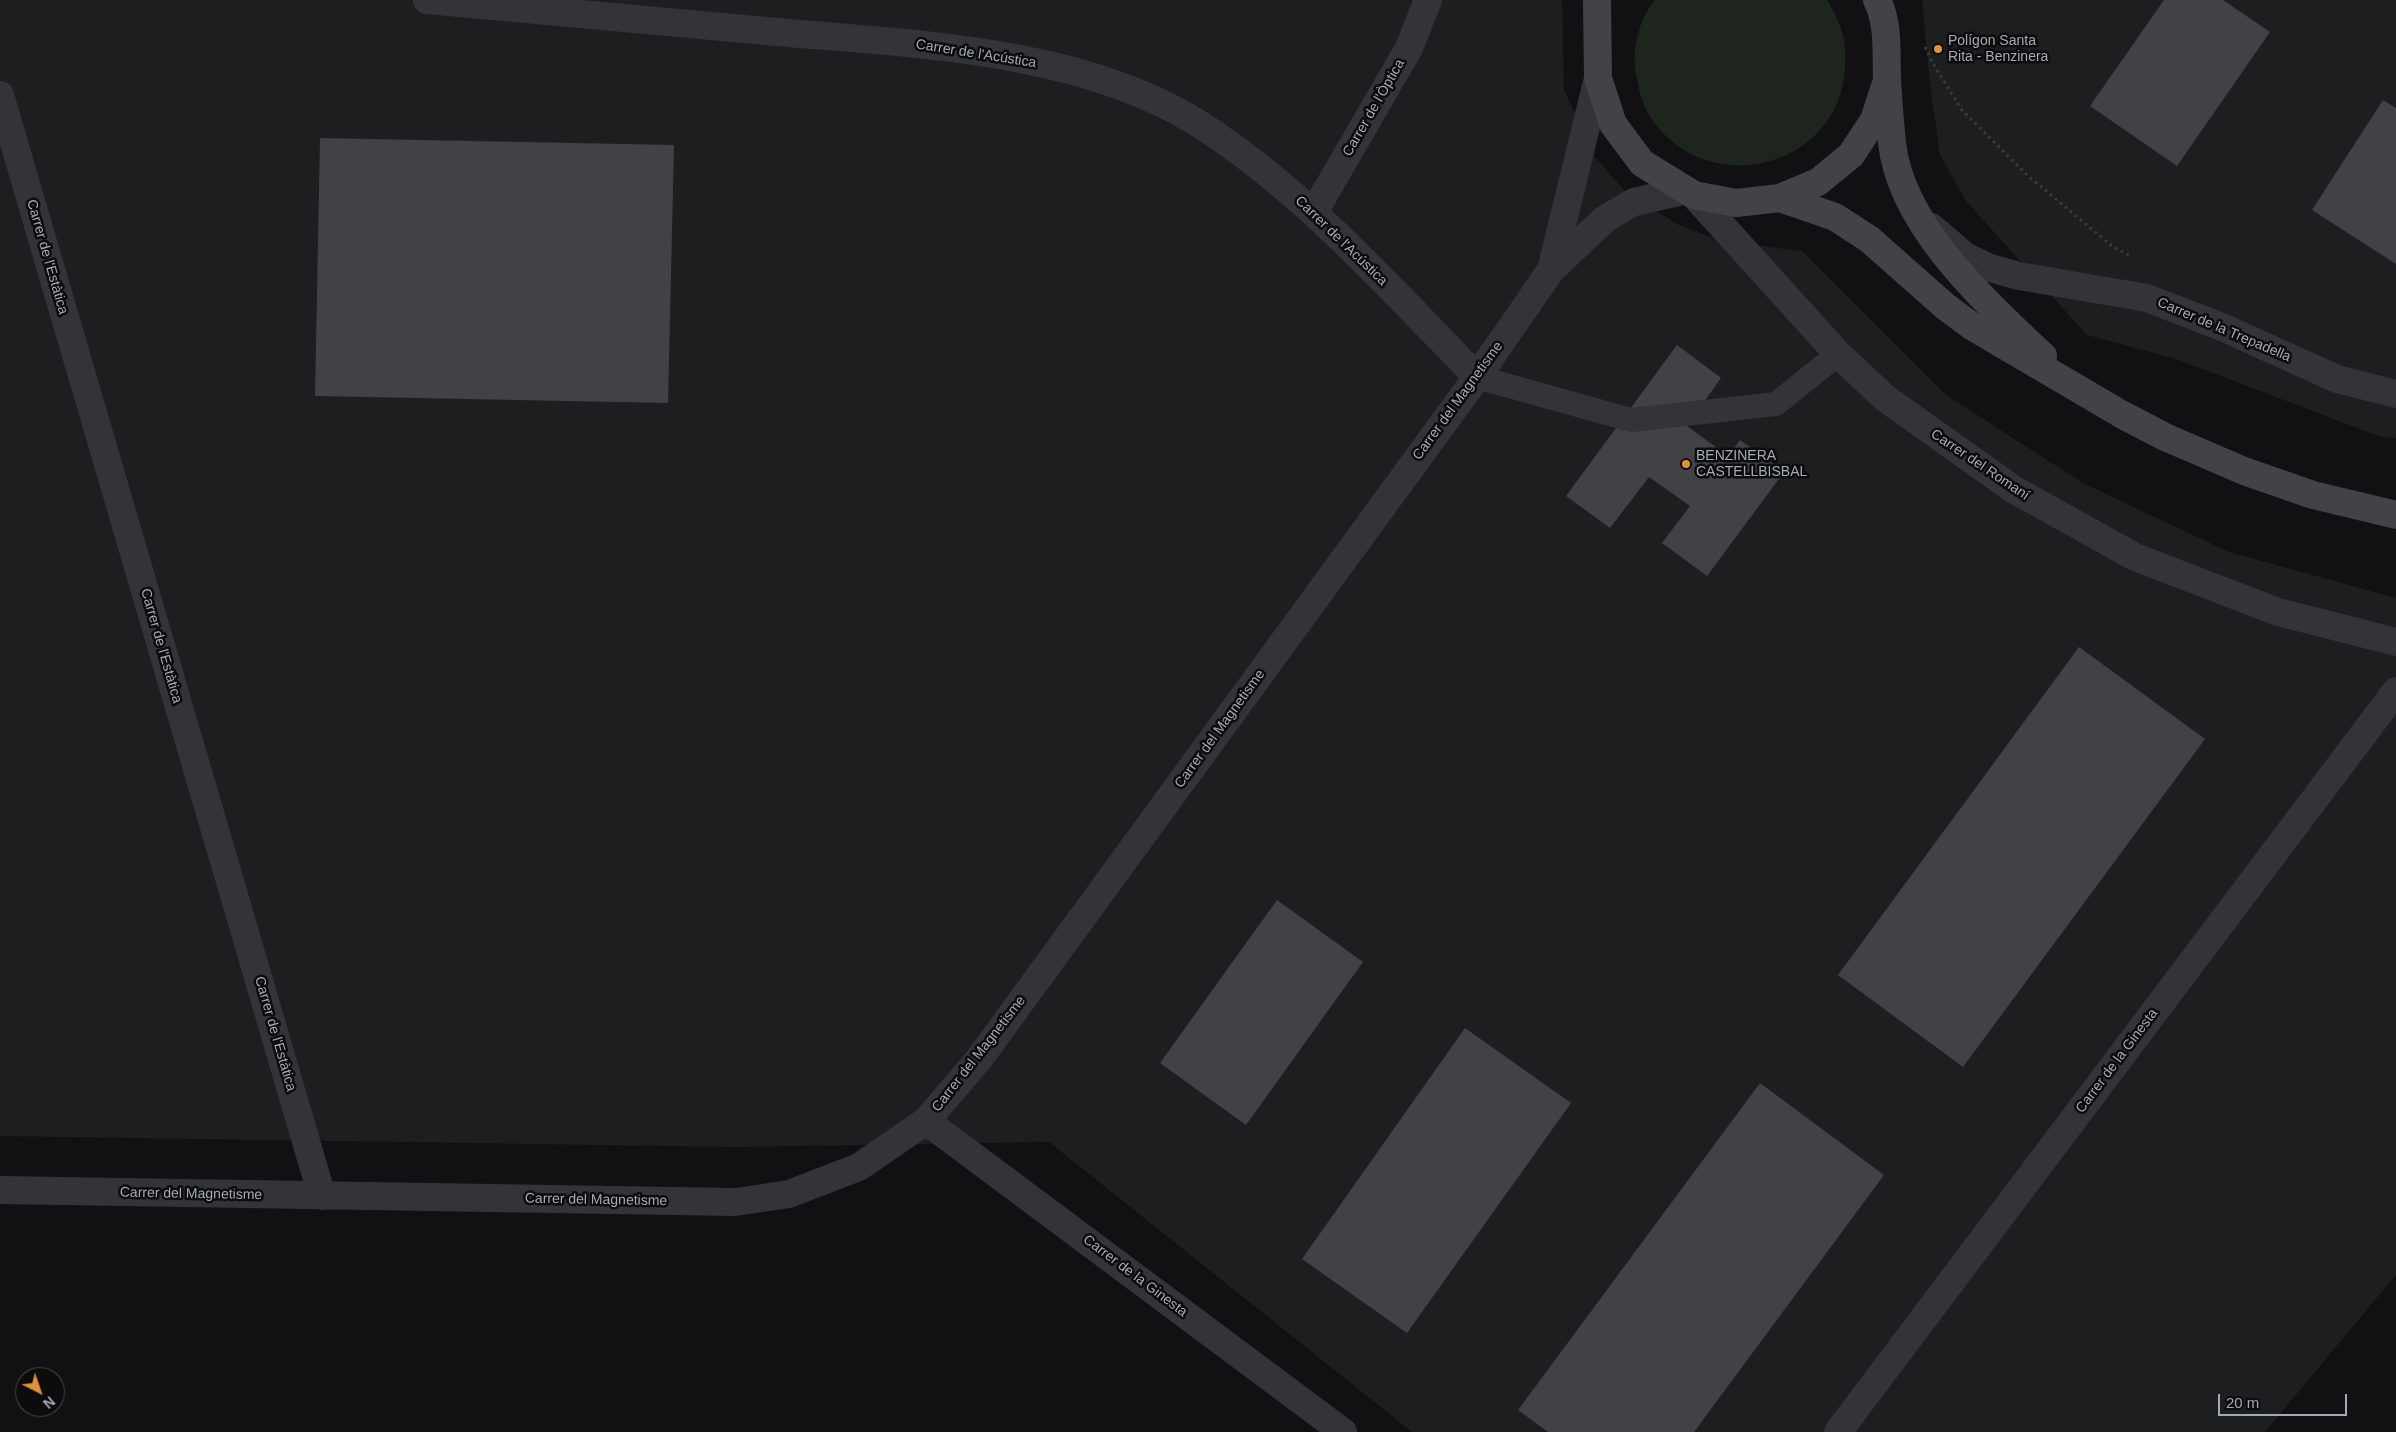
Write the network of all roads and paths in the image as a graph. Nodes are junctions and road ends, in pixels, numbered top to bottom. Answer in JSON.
{"nodes":[{"id":1,"x":427,"y":0,"type":"edge"},
{"id":2,"x":1428,"y":0,"type":"edge"},
{"id":3,"x":1597,"y":0,"type":"edge"},
{"id":4,"x":1609,"y":0,"type":"edge"},
{"id":5,"x":1877,"y":0,"type":"edge"},
{"id":6,"x":1894,"y":0,"type":"edge"},
{"id":7,"x":1887,"y":36,"type":"junction"},
{"id":8,"x":1598,"y":43,"type":"junction"},
{"id":9,"x":1935,"y":67,"type":"dead end"},
{"id":10,"x":1598,"y":78,"type":"junction"},
{"id":11,"x":1887,"y":80,"type":"junction"},
{"id":12,"x":0,"y":95,"type":"edge"},
{"id":13,"x":1689,"y":193,"type":"junction"},
{"id":14,"x":1780,"y":198,"type":"junction"},
{"id":15,"x":1314,"y":212,"type":"junction"},
{"id":16,"x":1917,"y":215,"type":"junction"},
{"id":17,"x":2112,"y":246,"type":"dead end"},
{"id":18,"x":1551,"y":270,"type":"junction"},
{"id":19,"x":1838,"y":354,"type":"junction"},
{"id":20,"x":1477,"y":376,"type":"junction"},
{"id":21,"x":2075,"y":386,"type":"junction"},
{"id":22,"x":2396,"y":394,"type":"edge"},
{"id":23,"x":2396,"y":515,"type":"edge"},
{"id":24,"x":2396,"y":642,"type":"edge"},
{"id":25,"x":2396,"y":691,"type":"edge"},
{"id":26,"x":926,"y":1121,"type":"junction"},
{"id":27,"x":0,"y":1190,"type":"edge"},
{"id":28,"x":322,"y":1196,"type":"junction"},
{"id":29,"x":1343,"y":1432,"type":"edge"},
{"id":30,"x":1838,"y":1432,"type":"edge"}],
"edges":[{"from":1,"to":15,"type":"street","name":"Carrer de l'Acústica"},
{"from":2,"to":15,"type":"street","name":"Carrer de l'Òptica"},
{"from":3,"to":8,"type":"street"},
{"from":4,"to":8,"type":"street"},
{"from":5,"to":7,"type":"street"},
{"from":6,"to":7,"type":"street"},
{"from":7,"to":11,"type":"street"},
{"from":8,"to":10,"type":"street"},
{"from":9,"to":17,"type":"path"},
{"from":10,"to":13,"type":"street"},
{"from":10,"to":18,"type":"street","name":"Carrer del Magnetisme"},
{"from":11,"to":14,"type":"street"},
{"from":11,"to":16,"type":"street"},
{"from":12,"to":28,"type":"street","name":"Carrer de l'Estàtica"},
{"from":13,"to":14,"type":"street"},
{"from":13,"to":18,"type":"street","name":"Carrer del Magnetisme"},
{"from":13,"to":19,"type":"street","name":"Carrer del Romaní"},
{"from":14,"to":21,"type":"street"},
{"from":15,"to":20,"type":"street","name":"Carrer de l'Acústica"},
{"from":16,"to":21,"type":"street"},
{"from":16,"to":22,"type":"street","name":"Carrer de la Trepadella"},
{"from":18,"to":20,"type":"street","name":"Carrer del Magnetisme"},
{"from":19,"to":20,"type":"lane"},
{"from":19,"to":24,"type":"street","name":"Carrer del Romaní"},
{"from":20,"to":26,"type":"street","name":"Carrer del Magnetisme"},
{"from":21,"to":23,"type":"street"},
{"from":25,"to":30,"type":"street","name":"Carrer de la Ginesta"},
{"from":26,"to":28,"type":"street","name":"Carrer del Magnetisme"},
{"from":26,"to":29,"type":"street","name":"Carrer de la Ginesta"},
{"from":27,"to":28,"type":"street","name":"Carrer del Magnetisme"}]}
